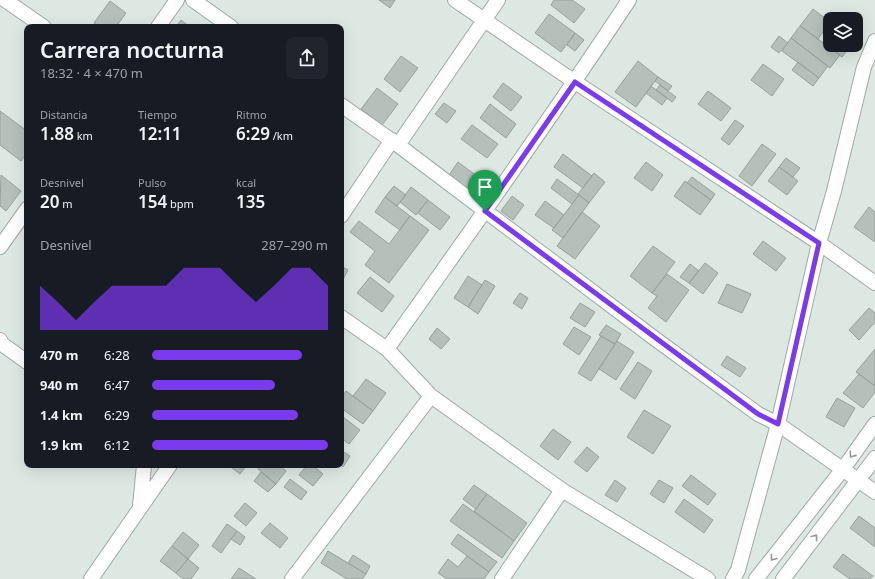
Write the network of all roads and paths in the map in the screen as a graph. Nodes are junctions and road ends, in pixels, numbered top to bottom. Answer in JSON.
{"nodes":[{"id":1,"x":5,"y":0,"type":"edge"},
{"id":2,"x":177,"y":0,"type":"edge"},
{"id":3,"x":193,"y":0,"type":"edge"},
{"id":4,"x":455,"y":0,"type":"edge"},
{"id":5,"x":498,"y":0,"type":"edge"},
{"id":6,"x":629,"y":0,"type":"edge"},
{"id":7,"x":485,"y":20,"type":"junction"},
{"id":8,"x":40,"y":24,"type":"edge"},
{"id":9,"x":160,"y":24,"type":"edge"},
{"id":10,"x":227,"y":24,"type":"edge"},
{"id":11,"x":875,"y":41,"type":"edge"},
{"id":12,"x":575,"y":82,"type":"junction"},
{"id":13,"x":344,"y":107,"type":"edge"},
{"id":14,"x":395,"y":142,"type":"junction"},
{"id":15,"x":485,"y":211,"type":"junction"},
{"id":16,"x":344,"y":212,"type":"edge"},
{"id":17,"x":24,"y":213,"type":"edge"},
{"id":18,"x":819,"y":243,"type":"junction"},
{"id":19,"x":0,"y":246,"type":"edge"},
{"id":20,"x":875,"y":283,"type":"edge"},
{"id":21,"x":344,"y":319,"type":"edge"},
{"id":22,"x":0,"y":340,"type":"edge"},
{"id":23,"x":387,"y":349,"type":"junction"},
{"id":24,"x":24,"y":360,"type":"edge"},
{"id":25,"x":432,"y":396,"type":"junction"},
{"id":26,"x":778,"y":424,"type":"junction"},
{"id":27,"x":875,"y":424,"type":"edge"},
{"id":28,"x":875,"y":458,"type":"edge"},
{"id":29,"x":144,"y":468,"type":"edge"},
{"id":30,"x":168,"y":468,"type":"edge"},
{"id":31,"x":842,"y":469,"type":"junction"},
{"id":32,"x":858,"y":481,"type":"junction"},
{"id":33,"x":562,"y":490,"type":"junction"},
{"id":34,"x":875,"y":492,"type":"edge"},
{"id":35,"x":140,"y":509,"type":"junction"},
{"id":36,"x":91,"y":579,"type":"edge"},
{"id":37,"x":292,"y":579,"type":"edge"},
{"id":38,"x":502,"y":579,"type":"edge"},
{"id":39,"x":708,"y":579,"type":"edge"},
{"id":40,"x":733,"y":579,"type":"edge"},
{"id":41,"x":756,"y":579,"type":"edge"},
{"id":42,"x":783,"y":579,"type":"edge"}],
"edges":[{"from":1,"to":8,"type":"street"},
{"from":2,"to":9,"type":"street"},
{"from":3,"to":10,"type":"street"},
{"from":4,"to":7,"type":"street"},
{"from":5,"to":7,"type":"street"},
{"from":6,"to":12,"type":"street"},
{"from":7,"to":12,"type":"street"},
{"from":7,"to":14,"type":"street"},
{"from":11,"to":18,"type":"street"},
{"from":12,"to":15,"type":"street"},
{"from":12,"to":18,"type":"street"},
{"from":13,"to":14,"type":"street"},
{"from":14,"to":15,"type":"street"},
{"from":14,"to":16,"type":"street"},
{"from":15,"to":23,"type":"street"},
{"from":15,"to":26,"type":"street"},
{"from":17,"to":19,"type":"street"},
{"from":18,"to":20,"type":"street"},
{"from":18,"to":26,"type":"street"},
{"from":21,"to":23,"type":"street"},
{"from":22,"to":24,"type":"street"},
{"from":23,"to":25,"type":"street"},
{"from":25,"to":33,"type":"street"},
{"from":25,"to":37,"type":"street"},
{"from":26,"to":31,"type":"street"},
{"from":26,"to":40,"type":"street"},
{"from":27,"to":31,"type":"street","one_way":true},
{"from":28,"to":32,"type":"street"},
{"from":29,"to":35,"type":"street"},
{"from":30,"to":35,"type":"street"},
{"from":31,"to":32,"type":"street"},
{"from":31,"to":41,"type":"street","one_way":true},
{"from":32,"to":34,"type":"street"},
{"from":42,"to":32,"type":"street","one_way":true},
{"from":33,"to":38,"type":"street"},
{"from":33,"to":39,"type":"street"},
{"from":35,"to":36,"type":"street"}]}
